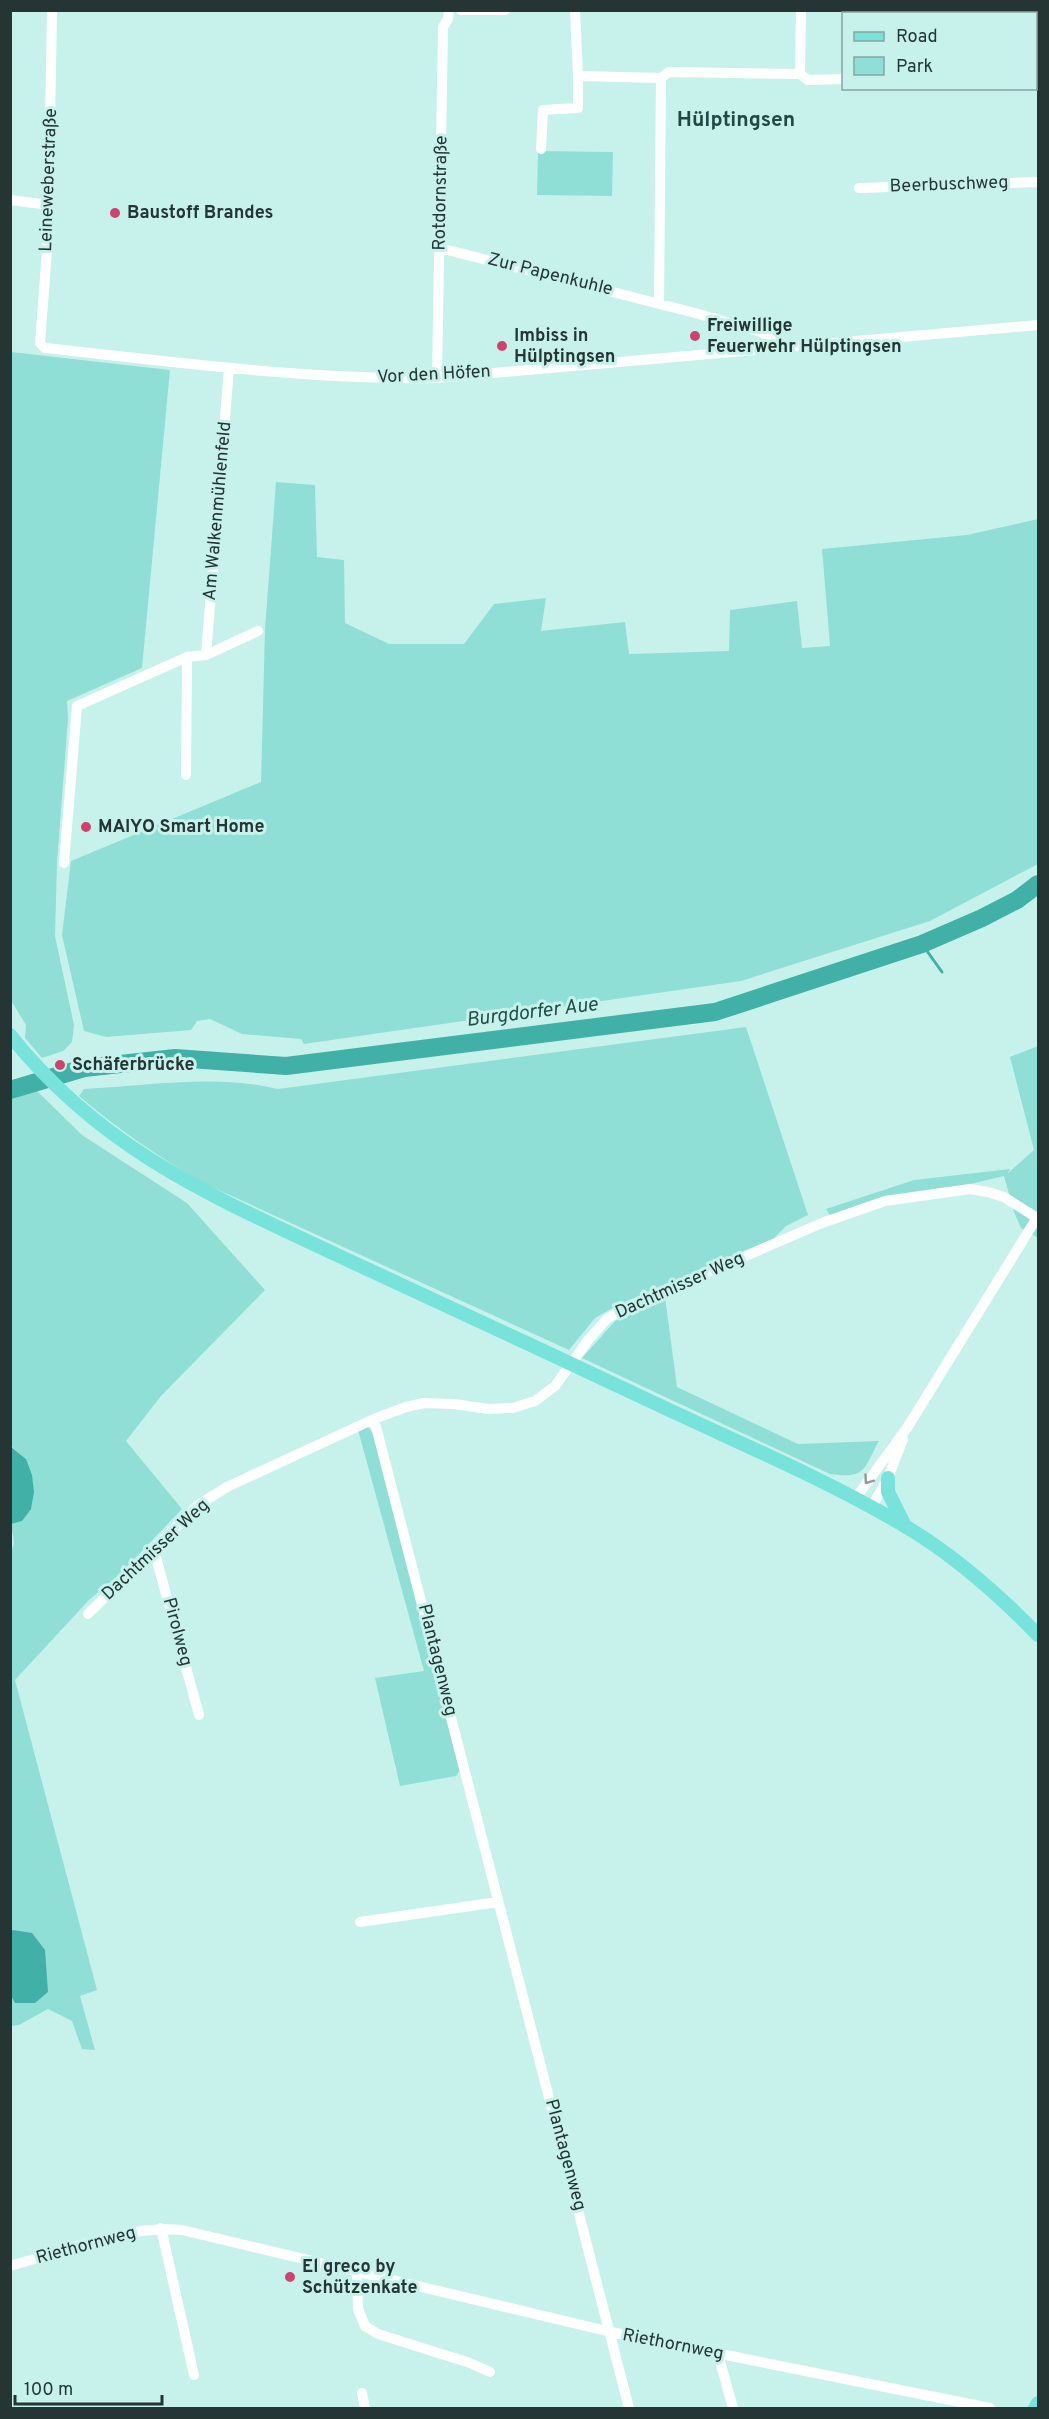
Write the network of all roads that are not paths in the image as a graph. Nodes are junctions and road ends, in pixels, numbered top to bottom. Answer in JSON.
{"nodes":[{"id":1,"x":52,"y":10,"type":"edge"},
{"id":2,"x":449,"y":10,"type":"edge"},
{"id":3,"x":461,"y":10,"type":"edge"},
{"id":4,"x":575,"y":10,"type":"edge"},
{"id":5,"x":801,"y":10,"type":"edge"},
{"id":6,"x":499,"y":11,"type":"edge"},
{"id":7,"x":800,"y":74,"type":"junction"},
{"id":8,"x":578,"y":76,"type":"junction"},
{"id":9,"x":661,"y":78,"type":"junction"},
{"id":10,"x":842,"y":79,"type":"edge"},
{"id":11,"x":541,"y":149,"type":"dead end"},
{"id":12,"x":1038,"y":182,"type":"edge"},
{"id":13,"x":859,"y":188,"type":"dead end"},
{"id":14,"x":10,"y":200,"type":"edge"},
{"id":15,"x":49,"y":205,"type":"junction"},
{"id":16,"x":440,"y":248,"type":"junction"},
{"id":17,"x":659,"y":303,"type":"junction"},
{"id":18,"x":1038,"y":325,"type":"edge"},
{"id":19,"x":785,"y":347,"type":"junction"},
{"id":20,"x":45,"y":348,"type":"joint"},
{"id":21,"x":229,"y":368,"type":"junction"},
{"id":22,"x":437,"y":378,"type":"junction"},
{"id":23,"x":258,"y":631,"type":"dead end"},
{"id":24,"x":206,"y":655,"type":"junction"},
{"id":25,"x":187,"y":657,"type":"junction"},
{"id":26,"x":186,"y":776,"type":"dead end"},
{"id":27,"x":64,"y":862,"type":"dead end"},
{"id":28,"x":10,"y":1035,"type":"edge"},
{"id":29,"x":1038,"y":1217,"type":"edge"},
{"id":30,"x":374,"y":1419,"type":"junction"},
{"id":31,"x":907,"y":1428,"type":"junction"},
{"id":32,"x":888,"y":1478,"type":"junction"},
{"id":33,"x":855,"y":1499,"type":"junction"},
{"id":34,"x":871,"y":1508,"type":"junction"},
{"id":35,"x":905,"y":1526,"type":"junction"},
{"id":36,"x":154,"y":1550,"type":"junction"},
{"id":37,"x":88,"y":1614,"type":"dead end"},
{"id":38,"x":1038,"y":1635,"type":"edge"},
{"id":39,"x":199,"y":1715,"type":"dead end"},
{"id":40,"x":498,"y":1902,"type":"junction"},
{"id":41,"x":360,"y":1922,"type":"dead end"},
{"id":42,"x":161,"y":2228,"type":"junction"},
{"id":43,"x":10,"y":2266,"type":"edge"},
{"id":44,"x":357,"y":2272,"type":"junction"},
{"id":45,"x":611,"y":2332,"type":"junction"},
{"id":46,"x":718,"y":2354,"type":"junction"},
{"id":47,"x":490,"y":2372,"type":"dead end"},
{"id":48,"x":194,"y":2374,"type":"dead end"},
{"id":49,"x":362,"y":2393,"type":"dead end"},
{"id":50,"x":1038,"y":2403,"type":"edge"},
{"id":51,"x":365,"y":2409,"type":"edge"},
{"id":52,"x":629,"y":2409,"type":"edge"},
{"id":53,"x":733,"y":2409,"type":"edge"},
{"id":54,"x":990,"y":2409,"type":"edge"},
{"id":55,"x":1035,"y":2409,"type":"edge"}],
"edges":[{"from":1,"to":15,"type":"street","name":"Leineweberstraße"},
{"from":2,"to":16,"type":"street","name":"Rotdornstraße"},
{"from":3,"to":6,"type":"street"},
{"from":4,"to":8,"type":"street"},
{"from":5,"to":7,"type":"street"},
{"from":7,"to":9,"type":"street"},
{"from":7,"to":10,"type":"street"},
{"from":8,"to":9,"type":"street"},
{"from":8,"to":11,"type":"street"},
{"from":9,"to":17,"type":"street"},
{"from":12,"to":13,"type":"street","name":"Beerbuschweg"},
{"from":14,"to":15,"type":"street"},
{"from":15,"to":20,"type":"street","name":"Leineweberstraße"},
{"from":16,"to":17,"type":"street","name":"Zur Papenkuhle"},
{"from":16,"to":22,"type":"street","name":"Rotdornstraße"},
{"from":17,"to":19,"type":"street","name":"Zur Papenkuhle"},
{"from":18,"to":19,"type":"street","name":"Vor den Höfen"},
{"from":19,"to":22,"type":"street","name":"Vor den Höfen"},
{"from":20,"to":21,"type":"street","name":"Vor den Höfen"},
{"from":21,"to":22,"type":"street","name":"Vor den Höfen"},
{"from":21,"to":24,"type":"street","name":"Am Walkenmühlenfeld"},
{"from":23,"to":24,"type":"street"},
{"from":24,"to":25,"type":"street"},
{"from":25,"to":26,"type":"street"},
{"from":25,"to":27,"type":"street"},
{"from":28,"to":33,"type":"main road"},
{"from":29,"to":30,"type":"street","name":"Dachtmisser Weg"},
{"from":29,"to":31,"type":"street"},
{"from":30,"to":36,"type":"street","name":"Dachtmisser Weg"},
{"from":30,"to":40,"type":"street","name":"Plantagenweg"},
{"from":31,"to":32,"type":"street"},
{"from":31,"to":33,"type":"street","one_way":true},
{"from":32,"to":34,"type":"street"},
{"from":32,"to":35,"type":"main road"},
{"from":33,"to":34,"type":"main road"},
{"from":34,"to":35,"type":"main road"},
{"from":35,"to":38,"type":"main road"},
{"from":36,"to":37,"type":"street","name":"Dachtmisser Weg"},
{"from":36,"to":39,"type":"street","name":"Pirolweg"},
{"from":40,"to":41,"type":"street"},
{"from":40,"to":45,"type":"street","name":"Plantagenweg"},
{"from":42,"to":43,"type":"street","name":"Riethornweg"},
{"from":42,"to":44,"type":"street","name":"Riethornweg"},
{"from":42,"to":48,"type":"street","name":"Riethornweg"},
{"from":44,"to":45,"type":"street","name":"Riethornweg"},
{"from":44,"to":47,"type":"street"},
{"from":45,"to":46,"type":"street","name":"Riethornweg"},
{"from":45,"to":52,"type":"street","name":"Plantagenweg"},
{"from":46,"to":53,"type":"street"},
{"from":46,"to":54,"type":"street","name":"Riethornweg"},
{"from":49,"to":51,"type":"street"},
{"from":50,"to":55,"type":"main road"}]}
